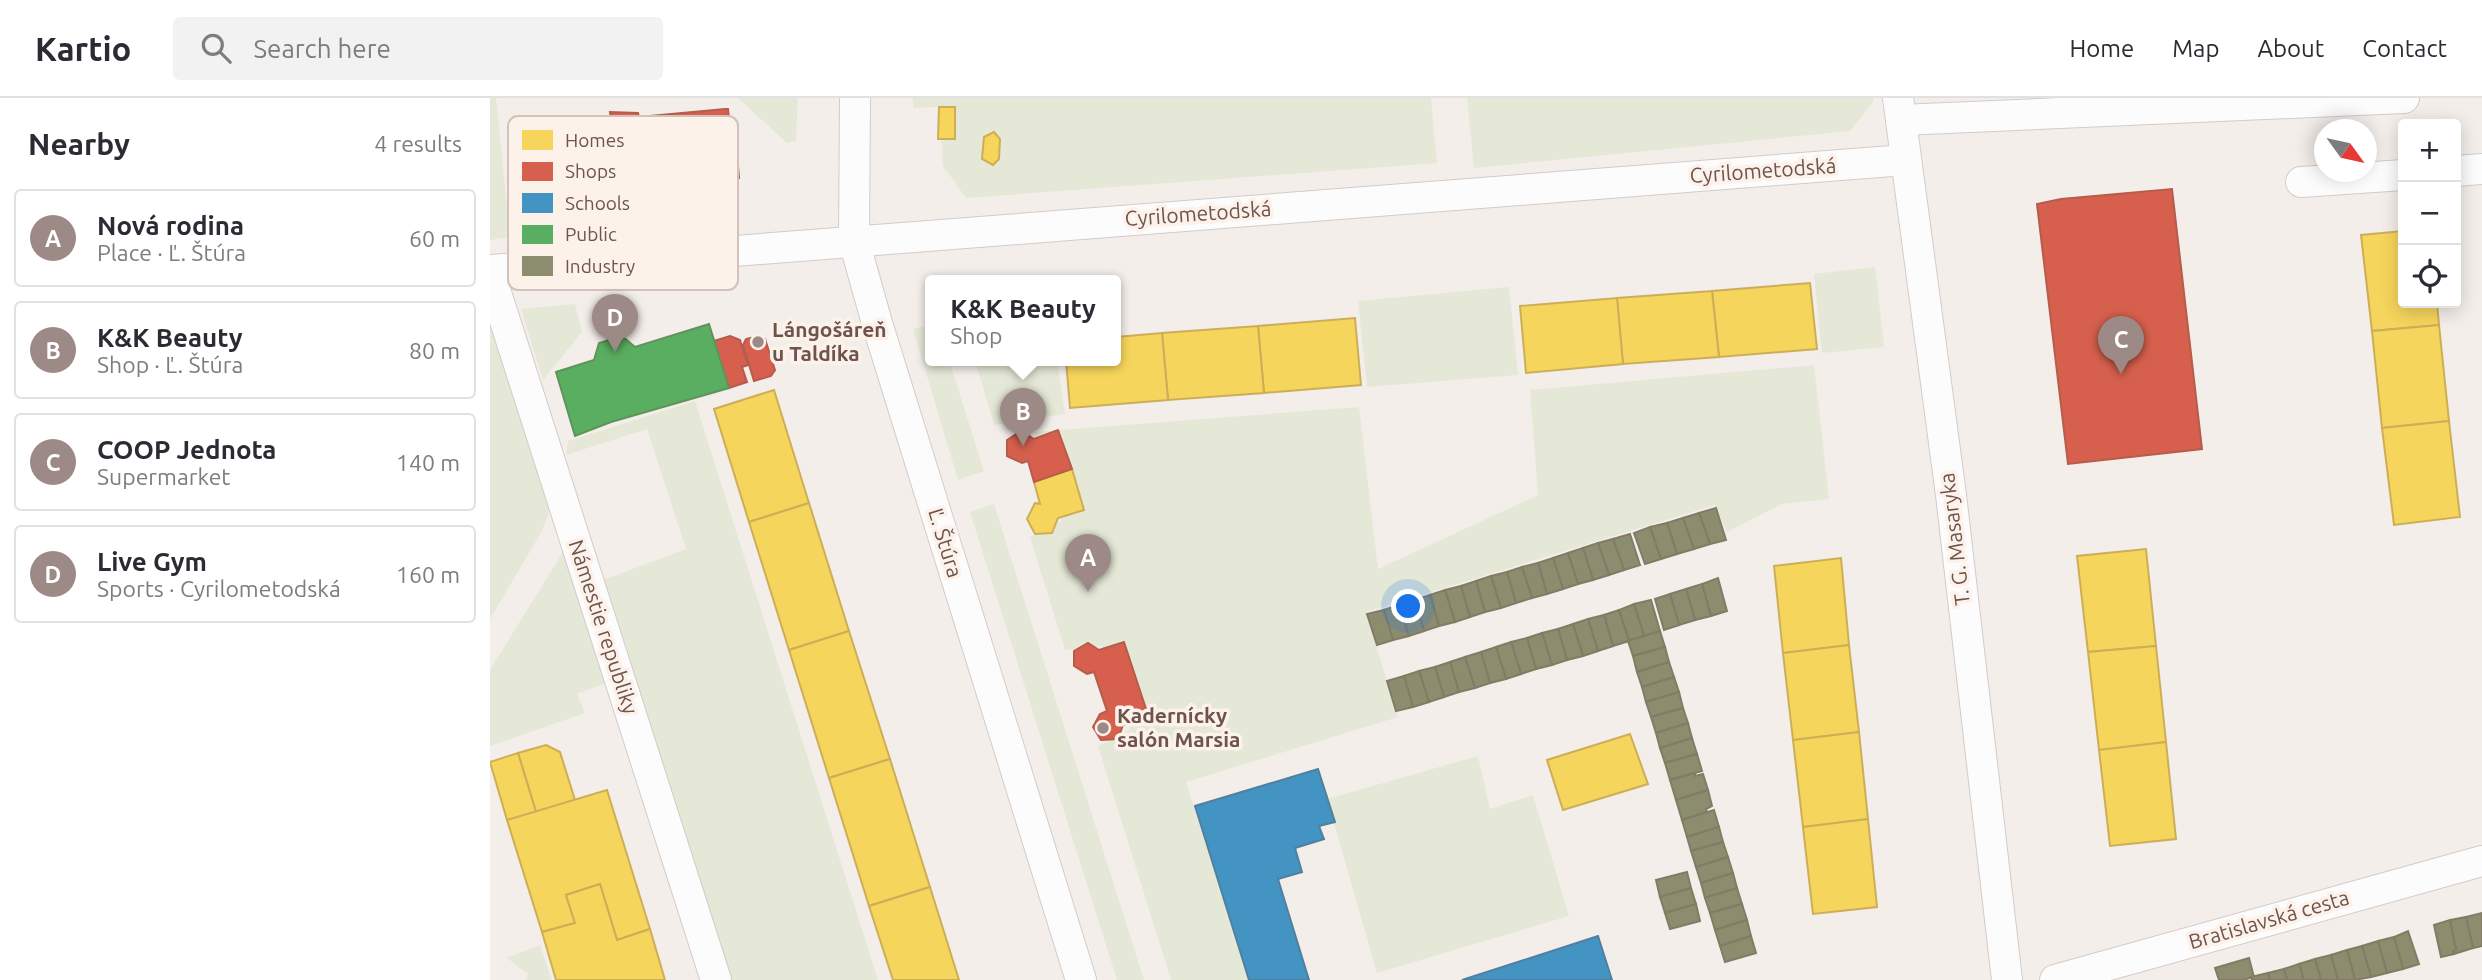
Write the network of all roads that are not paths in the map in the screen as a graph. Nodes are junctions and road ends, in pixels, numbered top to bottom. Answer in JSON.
{"nodes":[{"id":1,"x":855,"y":98,"type":"edge"},
{"id":2,"x":2404,"y":98,"type":"edge"},
{"id":3,"x":1900,"y":109,"type":"edge"},
{"id":4,"x":1905,"y":160,"type":"junction"},
{"id":5,"x":2482,"y":169,"type":"edge"},
{"id":6,"x":2461,"y":171,"type":"edge"},
{"id":7,"x":2398,"y":175,"type":"edge"},
{"id":8,"x":2301,"y":182,"type":"dead end"},
{"id":9,"x":854,"y":241,"type":"junction"},
{"id":10,"x":738,"y":251,"type":"edge"},
{"id":11,"x":508,"y":270,"type":"edge"},
{"id":12,"x":490,"y":272,"type":"edge"},
{"id":13,"x":2482,"y":861,"type":"edge"},
{"id":14,"x":716,"y":980,"type":"edge"},
{"id":15,"x":1081,"y":980,"type":"edge"},
{"id":16,"x":2007,"y":980,"type":"edge"},
{"id":17,"x":2055,"y":980,"type":"edge"}],
"edges":[{"from":1,"to":9,"type":"street","name":"Ľ. Štúra"},
{"from":2,"to":3,"type":"street"},
{"from":3,"to":4,"type":"street","name":"T. G. Masaryka"},
{"from":4,"to":9,"type":"street","name":"Cyrilometodská"},
{"from":4,"to":16,"type":"street","name":"T. G. Masaryka"},
{"from":5,"to":6,"type":"street"},
{"from":7,"to":8,"type":"street"},
{"from":9,"to":10,"type":"street","name":"Cyrilometodská"},
{"from":9,"to":15,"type":"street","name":"Ľ. Štúra"},
{"from":11,"to":12,"type":"street","name":"Cyrilometodská"},
{"from":12,"to":14,"type":"street","name":"Námestie republiky"},
{"from":13,"to":17,"type":"street","name":"Bratislavská cesta"}]}
